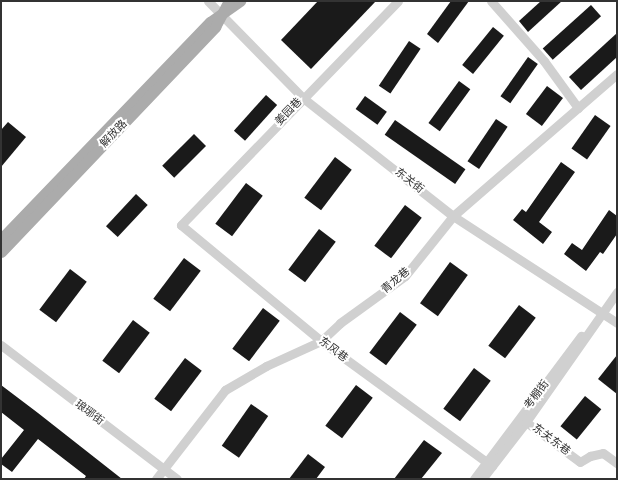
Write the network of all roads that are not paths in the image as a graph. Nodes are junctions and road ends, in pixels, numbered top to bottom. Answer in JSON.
{"nodes":[{"id":1,"x":208,"y":1,"type":"edge"},
{"id":2,"x":229,"y":1,"type":"edge"},
{"id":3,"x":240,"y":1,"type":"edge"},
{"id":4,"x":398,"y":1,"type":"edge"},
{"id":5,"x":491,"y":1,"type":"edge"},
{"id":6,"x":223,"y":13,"type":"junction"},
{"id":7,"x":617,"y":74,"type":"edge"},
{"id":8,"x":303,"y":98,"type":"junction"},
{"id":9,"x":578,"y":108,"type":"junction"},
{"id":10,"x":453,"y":216,"type":"junction"},
{"id":11,"x":181,"y":225,"type":"joint"},
{"id":12,"x":1,"y":239,"type":"edge"},
{"id":13,"x":1,"y":252,"type":"edge"},
{"id":14,"x":617,"y":292,"type":"edge"},
{"id":15,"x":602,"y":313,"type":"junction"},
{"id":16,"x":617,"y":323,"type":"edge"},
{"id":17,"x":321,"y":341,"type":"junction"},
{"id":18,"x":1,"y":345,"type":"edge"},
{"id":19,"x":526,"y":422,"type":"junction"},
{"id":20,"x":617,"y":463,"type":"edge"},
{"id":21,"x":490,"y":464,"type":"junction"},
{"id":22,"x":164,"y":469,"type":"junction"},
{"id":23,"x":156,"y":479,"type":"edge"},
{"id":24,"x":177,"y":479,"type":"edge"},
{"id":25,"x":474,"y":479,"type":"edge"},
{"id":26,"x":482,"y":479,"type":"edge"}],
"edges":[{"from":1,"to":6,"type":"street","name":"东关街"},
{"from":2,"to":6,"type":"main road","name":"解放路"},
{"from":3,"to":6,"type":"main road","name":"解放路"},
{"from":4,"to":8,"type":"street","name":"姜园巷"},
{"from":5,"to":9,"type":"street"},
{"from":6,"to":8,"type":"street","name":"东关街"},
{"from":6,"to":12,"type":"main road","name":"解放路"},
{"from":6,"to":13,"type":"main road","name":"解放路"},
{"from":7,"to":9,"type":"street","name":"青龙巷"},
{"from":8,"to":10,"type":"street","name":"东关街"},
{"from":8,"to":11,"type":"street","name":"姜园巷"},
{"from":9,"to":10,"type":"street","name":"青龙巷"},
{"from":10,"to":15,"type":"street","name":"东关街"},
{"from":10,"to":17,"type":"street","name":"青龙巷"},
{"from":11,"to":17,"type":"street","name":"东风巷"},
{"from":14,"to":15,"type":"street","name":"考棚街"},
{"from":15,"to":16,"type":"street","name":"东关街"},
{"from":15,"to":19,"type":"street","name":"考棚街"},
{"from":15,"to":21,"type":"street","name":"考棚街"},
{"from":17,"to":21,"type":"street","name":"东风巷"},
{"from":17,"to":22,"type":"street","name":"青龙巷"},
{"from":18,"to":22,"type":"street","name":"琅琊街"},
{"from":19,"to":20,"type":"street","name":"东关东巷"},
{"from":19,"to":21,"type":"street","name":"考棚街"},
{"from":21,"to":25,"type":"street","name":"考棚街"},
{"from":21,"to":26,"type":"street","name":"考棚街"},
{"from":22,"to":23,"type":"street","name":"青龙巷"},
{"from":22,"to":24,"type":"street","name":"琅琊街"}]}
